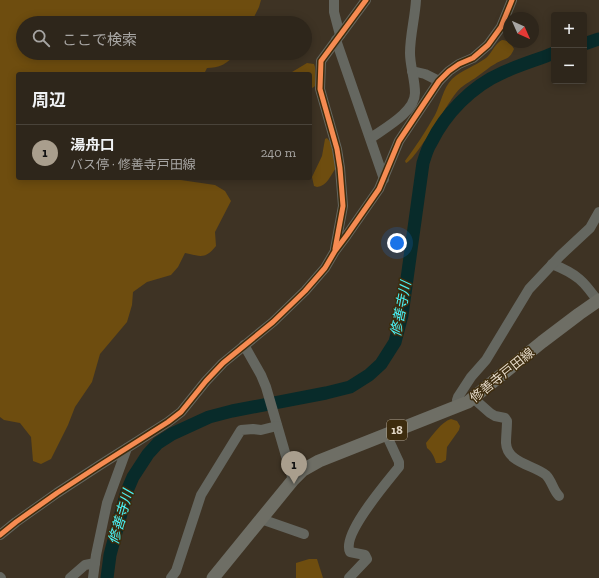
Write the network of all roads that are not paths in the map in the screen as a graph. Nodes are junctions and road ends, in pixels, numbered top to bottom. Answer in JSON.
{"nodes":[{"id":1,"x":334,"y":0,"type":"edge"},
{"id":2,"x":366,"y":0,"type":"edge"},
{"id":3,"x":416,"y":0,"type":"edge"},
{"id":4,"x":512,"y":0,"type":"edge"},
{"id":5,"x":338,"y":37,"type":"junction"},
{"id":6,"x":412,"y":71,"type":"junction"},
{"id":7,"x":439,"y":81,"type":"junction"},
{"id":8,"x":371,"y":138,"type":"junction"},
{"id":9,"x":384,"y":179,"type":"junction"},
{"id":10,"x":599,"y":212,"type":"edge"},
{"id":11,"x":335,"y":251,"type":"junction"},
{"id":12,"x":552,"y":264,"type":"junction"},
{"id":13,"x":599,"y":301,"type":"edge"},
{"id":14,"x":244,"y":345,"type":"junction"},
{"id":15,"x":473,"y":398,"type":"junction"},
{"id":16,"x":458,"y":406,"type":"junction"},
{"id":17,"x":275,"y":422,"type":"junction"},
{"id":18,"x":386,"y":434,"type":"junction"},
{"id":19,"x":127,"y":448,"type":"junction"},
{"id":20,"x":293,"y":480,"type":"junction"},
{"id":21,"x":559,"y":496,"type":"dead end"},
{"id":22,"x":261,"y":519,"type":"junction"},
{"id":23,"x":304,"y":534,"type":"dead end"},
{"id":24,"x":0,"y":535,"type":"edge"},
{"id":25,"x":95,"y":563,"type":"junction"},
{"id":26,"x":70,"y":578,"type":"edge"},
{"id":27,"x":94,"y":578,"type":"edge"},
{"id":28,"x":171,"y":578,"type":"edge"},
{"id":29,"x":213,"y":578,"type":"edge"},
{"id":30,"x":349,"y":578,"type":"edge"}],
"edges":[{"from":1,"to":5,"type":"street"},
{"from":2,"to":5,"type":"street"},
{"from":3,"to":6,"type":"street"},
{"from":4,"to":7,"type":"street"},
{"from":5,"to":8,"type":"street"},
{"from":5,"to":11,"type":"street"},
{"from":6,"to":7,"type":"street"},
{"from":6,"to":8,"type":"street"},
{"from":7,"to":9,"type":"street"},
{"from":8,"to":9,"type":"street"},
{"from":9,"to":11,"type":"street"},
{"from":10,"to":12,"type":"street"},
{"from":11,"to":14,"type":"street"},
{"from":12,"to":13,"type":"street"},
{"from":12,"to":16,"type":"street"},
{"from":13,"to":15,"type":"main road","name":"修善寺戸田線","number":"18"},
{"from":14,"to":17,"type":"street"},
{"from":14,"to":19,"type":"street"},
{"from":15,"to":16,"type":"main road","name":"修善寺戸田線","number":"18"},
{"from":15,"to":21,"type":"street"},
{"from":16,"to":18,"type":"main road","name":"修善寺戸田線","number":"18"},
{"from":17,"to":20,"type":"street"},
{"from":17,"to":28,"type":"street"},
{"from":18,"to":20,"type":"main road","name":"修善寺戸田線","number":"18"},
{"from":18,"to":30,"type":"street"},
{"from":19,"to":24,"type":"street"},
{"from":19,"to":25,"type":"street"},
{"from":20,"to":22,"type":"main road","name":"修善寺戸田線","number":"18"},
{"from":22,"to":23,"type":"street"},
{"from":22,"to":29,"type":"main road","name":"修善寺戸田線","number":"18"},
{"from":25,"to":26,"type":"street"},
{"from":25,"to":27,"type":"street"}]}
